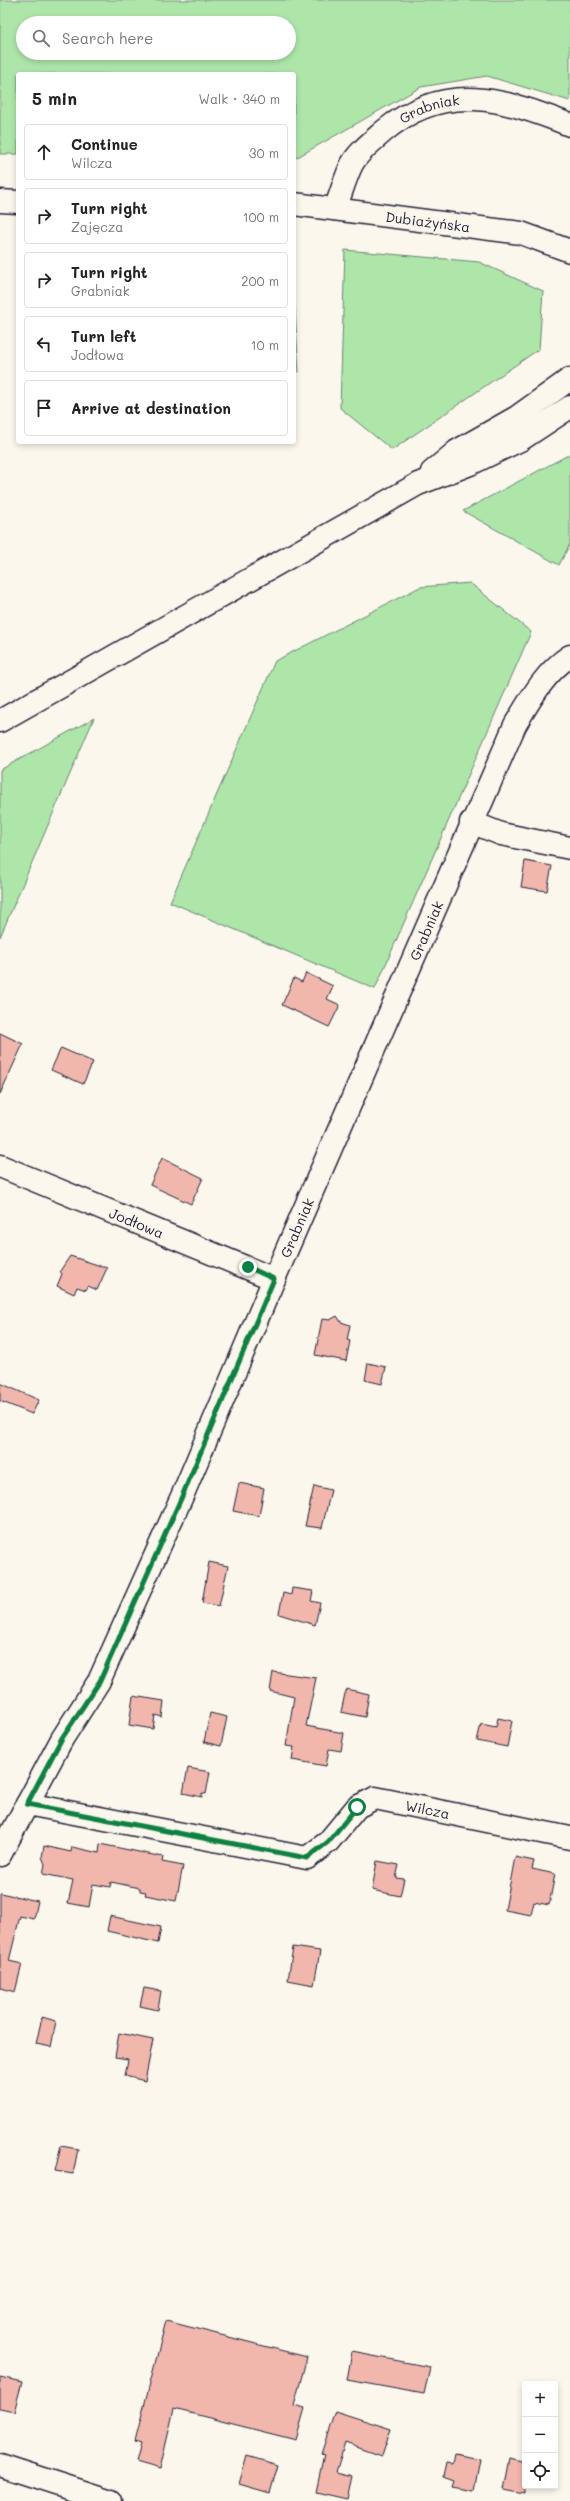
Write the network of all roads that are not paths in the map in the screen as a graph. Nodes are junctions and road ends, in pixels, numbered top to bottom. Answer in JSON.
{"nodes":[{"id":1,"x":570,"y":125,"type":"edge"},
{"id":2,"x":0,"y":201,"type":"edge"},
{"id":3,"x":16,"y":202,"type":"edge"},
{"id":4,"x":296,"y":204,"type":"edge"},
{"id":5,"x":335,"y":209,"type":"junction"},
{"id":6,"x":567,"y":253,"type":"edge"},
{"id":7,"x":570,"y":379,"type":"edge"},
{"id":8,"x":570,"y":407,"type":"edge"},
{"id":9,"x":418,"y":484,"type":"junction"},
{"id":10,"x":570,"y":656,"type":"edge"},
{"id":11,"x":0,"y":720,"type":"edge"},
{"id":12,"x":471,"y":822,"type":"junction"},
{"id":13,"x":570,"y":848,"type":"edge"},
{"id":14,"x":0,"y":1166,"type":"edge"},
{"id":15,"x":274,"y":1279,"type":"junction"},
{"id":16,"x":27,"y":1804,"type":"junction"},
{"id":17,"x":570,"y":1838,"type":"edge"},
{"id":18,"x":0,"y":1855,"type":"edge"},
{"id":19,"x":0,"y":2465,"type":"edge"},
{"id":20,"x":111,"y":2501,"type":"edge"}],
"edges":[{"from":1,"to":5,"type":"street","name":"Grabniak"},
{"from":2,"to":3,"type":"street"},
{"from":4,"to":5,"type":"street","name":"Dubiażyńska"},
{"from":5,"to":6,"type":"street","name":"Dubiażyńska"},
{"from":7,"to":9,"type":"street"},
{"from":8,"to":9,"type":"street"},
{"from":9,"to":11,"type":"street"},
{"from":10,"to":12,"type":"street","name":"Grabniak"},
{"from":12,"to":13,"type":"street"},
{"from":12,"to":15,"type":"street","name":"Grabniak"},
{"from":14,"to":15,"type":"street","name":"Jodłowa"},
{"from":15,"to":16,"type":"street","name":"Grabniak"},
{"from":16,"to":17,"type":"street","name":"Wilcza"},
{"from":16,"to":18,"type":"street","name":"Grabniak"},
{"from":19,"to":20,"type":"street"}]}
